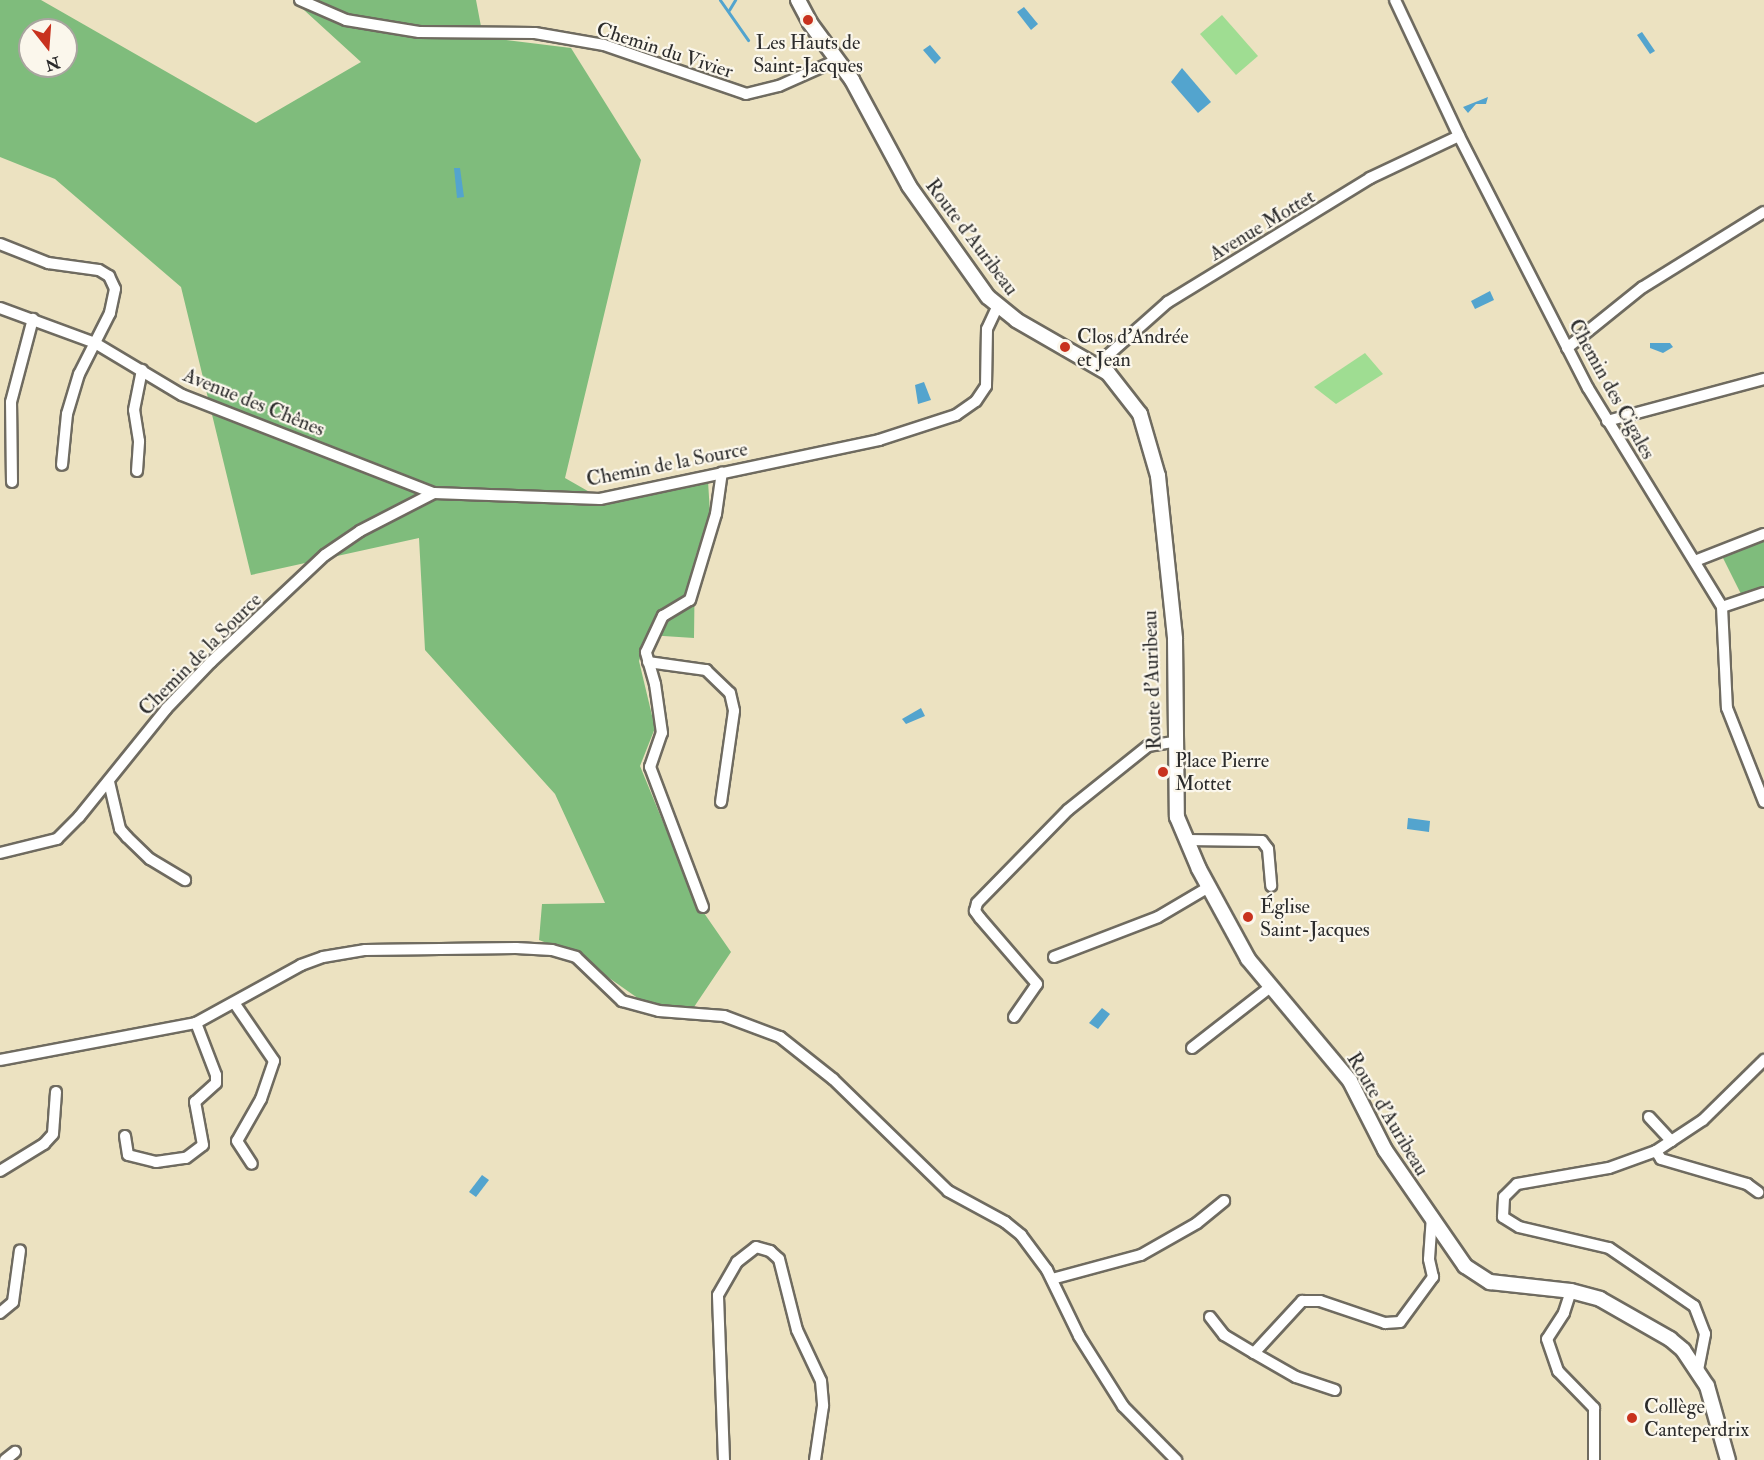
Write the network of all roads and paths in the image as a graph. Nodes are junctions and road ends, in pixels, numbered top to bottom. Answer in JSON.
{"nodes":[{"id":1,"x":300,"y":0,"type":"edge"},
{"id":2,"x":798,"y":0,"type":"edge"},
{"id":3,"x":1395,"y":0,"type":"edge"},
{"id":4,"x":837,"y":60,"type":"junction"},
{"id":5,"x":1459,"y":136,"type":"junction"},
{"id":6,"x":1764,"y":212,"type":"edge"},
{"id":7,"x":0,"y":244,"type":"edge"},
{"id":8,"x":0,"y":308,"type":"edge"},
{"id":9,"x":997,"y":308,"type":"junction"},
{"id":10,"x":33,"y":319,"type":"junction"},
{"id":11,"x":95,"y":342,"type":"junction"},
{"id":12,"x":1567,"y":348,"type":"junction"},
{"id":13,"x":1097,"y":365,"type":"junction"},
{"id":14,"x":142,"y":370,"type":"junction"},
{"id":15,"x":1764,"y":379,"type":"edge"},
{"id":16,"x":1607,"y":421,"type":"junction"},
{"id":17,"x":62,"y":465,"type":"dead end"},
{"id":18,"x":137,"y":471,"type":"dead end"},
{"id":19,"x":722,"y":472,"type":"junction"},
{"id":20,"x":12,"y":482,"type":"dead end"},
{"id":21,"x":434,"y":493,"type":"junction"},
{"id":22,"x":1764,"y":534,"type":"edge"},
{"id":23,"x":1695,"y":561,"type":"junction"},
{"id":24,"x":1764,"y":593,"type":"edge"},
{"id":25,"x":1722,"y":607,"type":"junction"},
{"id":26,"x":648,"y":662,"type":"junction"},
{"id":27,"x":1174,"y":742,"type":"junction"},
{"id":28,"x":108,"y":782,"type":"junction"},
{"id":29,"x":721,"y":802,"type":"dead end"},
{"id":30,"x":1764,"y":802,"type":"edge"},
{"id":31,"x":1187,"y":840,"type":"junction"},
{"id":32,"x":0,"y":853,"type":"edge"},
{"id":33,"x":185,"y":880,"type":"dead end"},
{"id":34,"x":1271,"y":886,"type":"dead end"},
{"id":35,"x":1209,"y":887,"type":"junction"},
{"id":36,"x":703,"y":907,"type":"dead end"},
{"id":37,"x":1054,"y":957,"type":"dead end"},
{"id":38,"x":1269,"y":988,"type":"junction"},
{"id":39,"x":235,"y":1004,"type":"junction"},
{"id":40,"x":1014,"y":1017,"type":"dead end"},
{"id":41,"x":196,"y":1023,"type":"junction"},
{"id":42,"x":1192,"y":1048,"type":"dead end"},
{"id":43,"x":0,"y":1060,"type":"edge"},
{"id":44,"x":1764,"y":1060,"type":"edge"},
{"id":45,"x":56,"y":1092,"type":"dead end"},
{"id":46,"x":1649,"y":1117,"type":"dead end"},
{"id":47,"x":125,"y":1136,"type":"dead end"},
{"id":48,"x":1671,"y":1141,"type":"junction"},
{"id":49,"x":1656,"y":1151,"type":"junction"},
{"id":50,"x":252,"y":1164,"type":"dead end"},
{"id":51,"x":0,"y":1171,"type":"edge"},
{"id":52,"x":1758,"y":1191,"type":"dead end"},
{"id":53,"x":1224,"y":1201,"type":"dead end"},
{"id":54,"x":1432,"y":1220,"type":"junction"},
{"id":55,"x":20,"y":1250,"type":"dead end"},
{"id":56,"x":1052,"y":1280,"type":"junction"},
{"id":57,"x":1571,"y":1291,"type":"junction"},
{"id":58,"x":0,"y":1313,"type":"edge"},
{"id":59,"x":1210,"y":1317,"type":"dead end"},
{"id":60,"x":1254,"y":1353,"type":"junction"},
{"id":61,"x":1698,"y":1370,"type":"junction"},
{"id":62,"x":1335,"y":1390,"type":"dead end"},
{"id":63,"x":15,"y":1452,"type":"dead end"},
{"id":64,"x":5,"y":1460,"type":"edge"},
{"id":65,"x":723,"y":1460,"type":"edge"},
{"id":66,"x":815,"y":1460,"type":"edge"},
{"id":67,"x":1176,"y":1460,"type":"edge"},
{"id":68,"x":1594,"y":1460,"type":"edge"},
{"id":69,"x":1728,"y":1460,"type":"edge"}],
"edges":[{"from":1,"to":4,"type":"street","name":"Chemin du Vivier"},
{"from":2,"to":4,"type":"street","name":"Route d'Auribeau"},
{"from":3,"to":5,"type":"street","name":"Chemin des Cigales"},
{"from":4,"to":9,"type":"street","name":"Route d'Auribeau"},
{"from":5,"to":12,"type":"street","name":"Chemin des Cigales"},
{"from":5,"to":13,"type":"street","name":"Avenue Mottet"},
{"from":6,"to":12,"type":"street"},
{"from":7,"to":11,"type":"street"},
{"from":8,"to":10,"type":"street","name":"Avenue des Chênes"},
{"from":9,"to":13,"type":"street","name":"Route d'Auribeau"},
{"from":9,"to":19,"type":"street","name":"Chemin de la Source"},
{"from":10,"to":11,"type":"street","name":"Avenue des Chênes"},
{"from":10,"to":20,"type":"street"},
{"from":11,"to":14,"type":"street","name":"Avenue des Chênes"},
{"from":11,"to":17,"type":"street"},
{"from":12,"to":16,"type":"street","name":"Chemin des Cigales"},
{"from":13,"to":27,"type":"street","name":"Route d'Auribeau"},
{"from":14,"to":18,"type":"street"},
{"from":14,"to":21,"type":"street","name":"Avenue des Chênes"},
{"from":15,"to":16,"type":"street"},
{"from":16,"to":23,"type":"street","name":"Chemin des Cigales"},
{"from":19,"to":21,"type":"street","name":"Chemin de la Source"},
{"from":19,"to":26,"type":"street"},
{"from":21,"to":28,"type":"street","name":"Chemin de la Source"},
{"from":22,"to":23,"type":"street"},
{"from":23,"to":25,"type":"street","name":"Chemin des Cigales"},
{"from":24,"to":25,"type":"street"},
{"from":25,"to":30,"type":"street","name":"Chemin des Cigales"},
{"from":26,"to":29,"type":"street"},
{"from":26,"to":36,"type":"street"},
{"from":27,"to":31,"type":"street","name":"Route d'Auribeau"},
{"from":27,"to":40,"type":"street"},
{"from":28,"to":32,"type":"street","name":"Chemin de la Source"},
{"from":28,"to":33,"type":"street"},
{"from":31,"to":34,"type":"street"},
{"from":31,"to":35,"type":"street","name":"Route d'Auribeau"},
{"from":35,"to":37,"type":"street"},
{"from":35,"to":38,"type":"street","name":"Route d'Auribeau"},
{"from":38,"to":42,"type":"street"},
{"from":38,"to":54,"type":"street","name":"Route d'Auribeau"},
{"from":39,"to":41,"type":"street"},
{"from":39,"to":50,"type":"street"},
{"from":39,"to":56,"type":"street"},
{"from":41,"to":43,"type":"street"},
{"from":41,"to":47,"type":"street"},
{"from":44,"to":48,"type":"street"},
{"from":45,"to":51,"type":"street"},
{"from":46,"to":48,"type":"street"},
{"from":48,"to":49,"type":"street"},
{"from":49,"to":52,"type":"street"},
{"from":49,"to":61,"type":"street"},
{"from":53,"to":56,"type":"street"},
{"from":54,"to":57,"type":"street","name":"Route d'Auribeau"},
{"from":54,"to":60,"type":"street"},
{"from":55,"to":58,"type":"street"},
{"from":56,"to":67,"type":"street"},
{"from":57,"to":61,"type":"street","name":"Route d'Auribeau"},
{"from":57,"to":68,"type":"street"},
{"from":59,"to":60,"type":"street"},
{"from":60,"to":62,"type":"street"},
{"from":61,"to":69,"type":"street","name":"Route d'Auribeau"},
{"from":63,"to":64,"type":"street"},
{"from":65,"to":66,"type":"street"}]}
